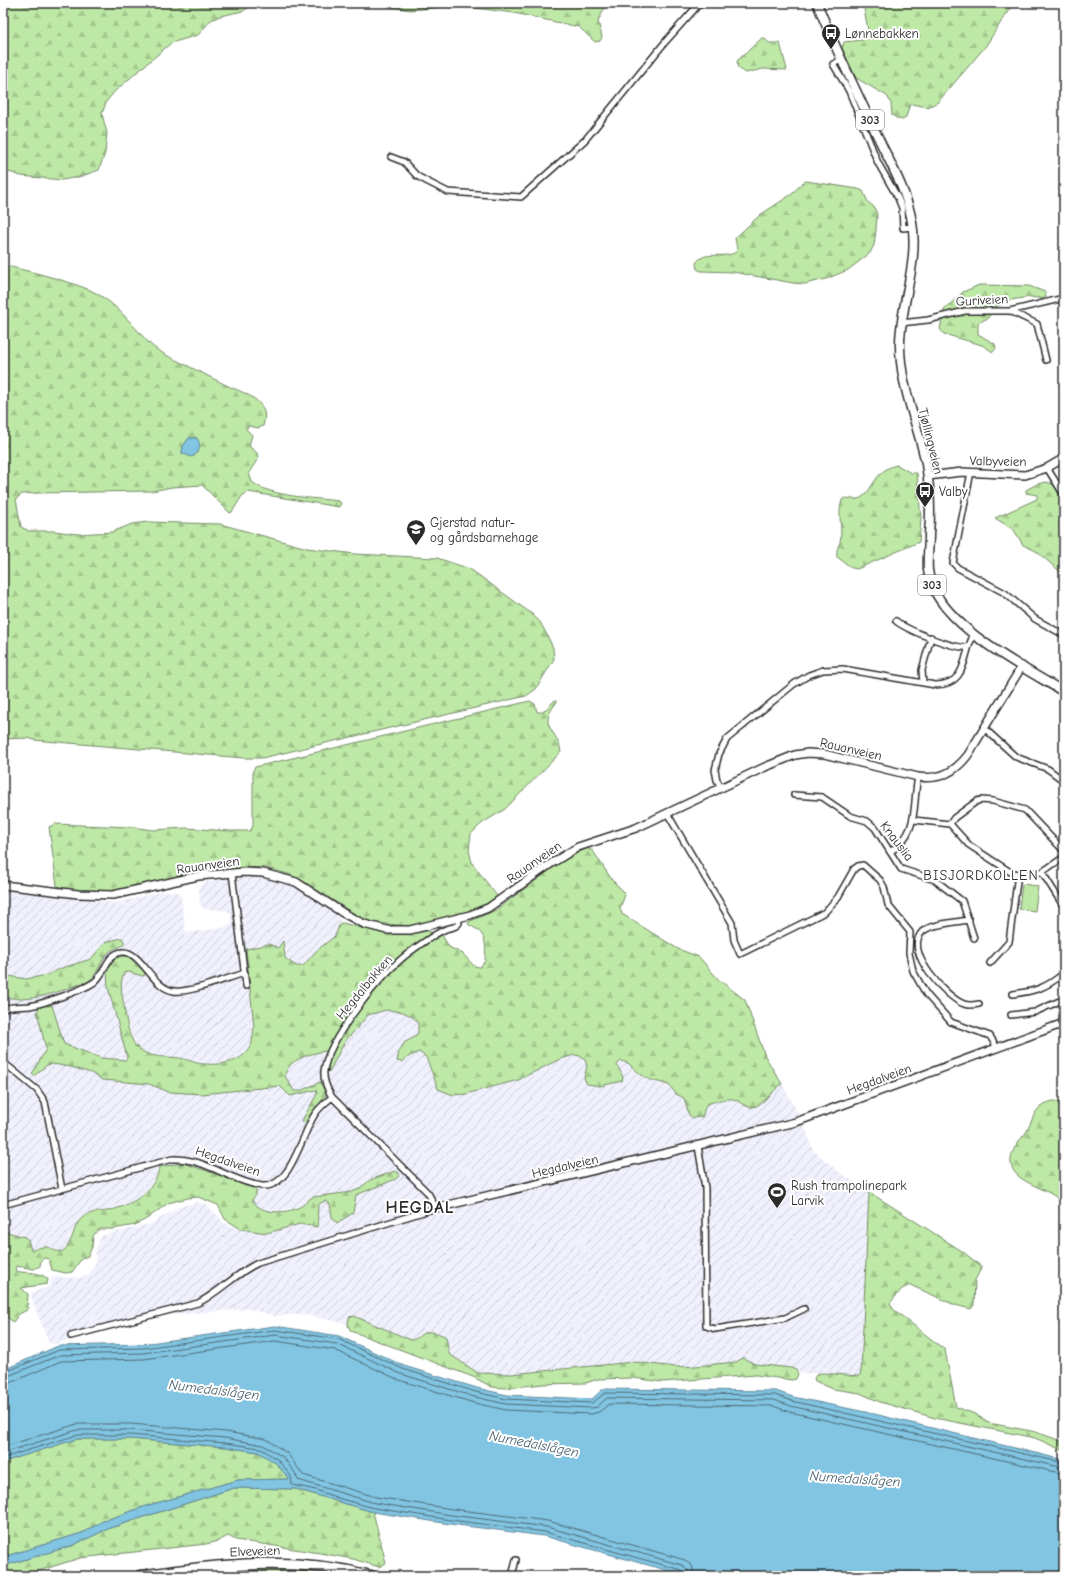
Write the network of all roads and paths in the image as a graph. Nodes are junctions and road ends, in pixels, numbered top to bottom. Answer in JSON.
{"nodes":[{"id":1,"x":700,"y":3,"type":"edge"},
{"id":2,"x":817,"y":3,"type":"edge"},
{"id":3,"x":391,"y":158,"type":"dead end"},
{"id":4,"x":1064,"y":298,"type":"edge"},
{"id":5,"x":1010,"y":311,"type":"junction"},
{"id":6,"x":901,"y":323,"type":"junction"},
{"id":7,"x":1046,"y":360,"type":"dead end"},
{"id":8,"x":1064,"y":458,"type":"edge"},
{"id":9,"x":1047,"y":468,"type":"junction"},
{"id":10,"x":971,"y":472,"type":"junction"},
{"id":11,"x":928,"y":476,"type":"junction"},
{"id":12,"x":1063,"y":492,"type":"edge"},
{"id":13,"x":896,"y":622,"type":"dead end"},
{"id":14,"x":974,"y":634,"type":"junction"},
{"id":15,"x":1064,"y":635,"type":"edge"},
{"id":16,"x":932,"y":637,"type":"junction"},
{"id":17,"x":967,"y":647,"type":"junction"},
{"id":18,"x":1022,"y":666,"type":"junction"},
{"id":19,"x":923,"y":683,"type":"junction"},
{"id":20,"x":1064,"y":692,"type":"edge"},
{"id":21,"x":984,"y":728,"type":"junction"},
{"id":22,"x":918,"y":777,"type":"junction"},
{"id":23,"x":1064,"y":780,"type":"edge"},
{"id":24,"x":721,"y":788,"type":"junction"},
{"id":25,"x":794,"y":795,"type":"dead end"},
{"id":26,"x":667,"y":813,"type":"junction"},
{"id":27,"x":914,"y":820,"type":"junction"},
{"id":28,"x":950,"y":824,"type":"junction"},
{"id":29,"x":1064,"y":851,"type":"edge"},
{"id":30,"x":890,"y":852,"type":"junction"},
{"id":31,"x":1064,"y":857,"type":"edge"},
{"id":32,"x":1042,"y":872,"type":"junction"},
{"id":33,"x":232,"y":873,"type":"junction"},
{"id":34,"x":1018,"y":874,"type":"junction"},
{"id":35,"x":3,"y":885,"type":"edge"},
{"id":36,"x":1064,"y":906,"type":"edge"},
{"id":37,"x":458,"y":918,"type":"junction"},
{"id":38,"x":969,"y":920,"type":"junction"},
{"id":39,"x":974,"y":938,"type":"dead end"},
{"id":40,"x":990,"y":963,"type":"dead end"},
{"id":41,"x":245,"y":972,"type":"junction"},
{"id":42,"x":1064,"y":972,"type":"edge"},
{"id":43,"x":246,"y":986,"type":"dead end"},
{"id":44,"x":1013,"y":994,"type":"dead end"},
{"id":45,"x":1064,"y":999,"type":"edge"},
{"id":46,"x":979,"y":1004,"type":"dead end"},
{"id":47,"x":3,"y":1009,"type":"edge"},
{"id":48,"x":1011,"y":1015,"type":"dead end"},
{"id":49,"x":1064,"y":1023,"type":"edge"},
{"id":50,"x":997,"y":1048,"type":"junction"},
{"id":51,"x":3,"y":1062,"type":"edge"},
{"id":52,"x":332,"y":1097,"type":"junction"},
{"id":53,"x":698,"y":1146,"type":"junction"},
{"id":54,"x":62,"y":1189,"type":"junction"},
{"id":55,"x":3,"y":1205,"type":"edge"},
{"id":56,"x":436,"y":1208,"type":"junction"},
{"id":57,"x":804,"y":1309,"type":"dead end"},
{"id":58,"x":71,"y":1336,"type":"dead end"},
{"id":59,"x":516,"y":1560,"type":"dead end"},
{"id":60,"x":140,"y":1576,"type":"edge"},
{"id":61,"x":371,"y":1576,"type":"edge"},
{"id":62,"x":512,"y":1576,"type":"edge"}],
"edges":[{"from":1,"to":3,"type":"street"},
{"from":2,"to":6,"type":"main road","name":"Tjøllingveien","number":"303"},
{"from":4,"to":5,"type":"street","name":"Guriveien"},
{"from":5,"to":6,"type":"street","name":"Guriveien"},
{"from":5,"to":7,"type":"street"},
{"from":6,"to":11,"type":"main road","name":"Tjøllingveien","number":"303"},
{"from":8,"to":9,"type":"main road","name":"Valbyveien"},
{"from":9,"to":10,"type":"main road","name":"Valbyveien"},
{"from":9,"to":12,"type":"street"},
{"from":10,"to":11,"type":"main road","name":"Valbyveien"},
{"from":10,"to":15,"type":"street"},
{"from":11,"to":14,"type":"main road","name":"Tjøllingveien","number":"303"},
{"from":13,"to":16,"type":"street"},
{"from":14,"to":17,"type":"street"},
{"from":14,"to":18,"type":"main road","name":"Tjøllingveien","number":"303"},
{"from":16,"to":17,"type":"street"},
{"from":16,"to":19,"type":"street"},
{"from":17,"to":19,"type":"street"},
{"from":18,"to":20,"type":"main road","name":"Tjøllingveien","number":"303"},
{"from":18,"to":21,"type":"main road","name":"Rauanveien"},
{"from":19,"to":24,"type":"street"},
{"from":21,"to":22,"type":"main road","name":"Rauanveien"},
{"from":21,"to":23,"type":"street"},
{"from":22,"to":24,"type":"main road","name":"Rauanveien"},
{"from":22,"to":27,"type":"street"},
{"from":24,"to":26,"type":"main road","name":"Rauanveien"},
{"from":25,"to":30,"type":"street","name":"Knauslia"},
{"from":26,"to":37,"type":"main road","name":"Rauanveien"},
{"from":26,"to":50,"type":"street"},
{"from":27,"to":28,"type":"street"},
{"from":27,"to":30,"type":"street"},
{"from":28,"to":29,"type":"street"},
{"from":28,"to":34,"type":"street"},
{"from":30,"to":38,"type":"street","name":"Knauslia"},
{"from":31,"to":32,"type":"street"},
{"from":32,"to":34,"type":"street"},
{"from":32,"to":36,"type":"street"},
{"from":33,"to":35,"type":"main road","name":"Rauanveien"},
{"from":33,"to":37,"type":"main road","name":"Rauanveien"},
{"from":33,"to":41,"type":"street"},
{"from":34,"to":40,"type":"street"},
{"from":37,"to":52,"type":"street","name":"Hegdalbakken"},
{"from":38,"to":39,"type":"street","name":"Knauslia"},
{"from":38,"to":46,"type":"street"},
{"from":41,"to":43,"type":"street"},
{"from":41,"to":47,"type":"street"},
{"from":42,"to":44,"type":"street"},
{"from":45,"to":48,"type":"street"},
{"from":49,"to":50,"type":"main road","name":"Hegdalveien"},
{"from":50,"to":53,"type":"main road","name":"Hegdalveien"},
{"from":51,"to":54,"type":"street"},
{"from":52,"to":54,"type":"street","name":"Hegdalveien"},
{"from":52,"to":56,"type":"street"},
{"from":53,"to":56,"type":"main road","name":"Hegdalveien"},
{"from":53,"to":57,"type":"street"},
{"from":54,"to":55,"type":"street","name":"Hegdalveien"},
{"from":56,"to":58,"type":"street","name":"Hegdalveien"},
{"from":59,"to":62,"type":"street"},
{"from":60,"to":61,"type":"highway","name":"Elveveien"}]}
